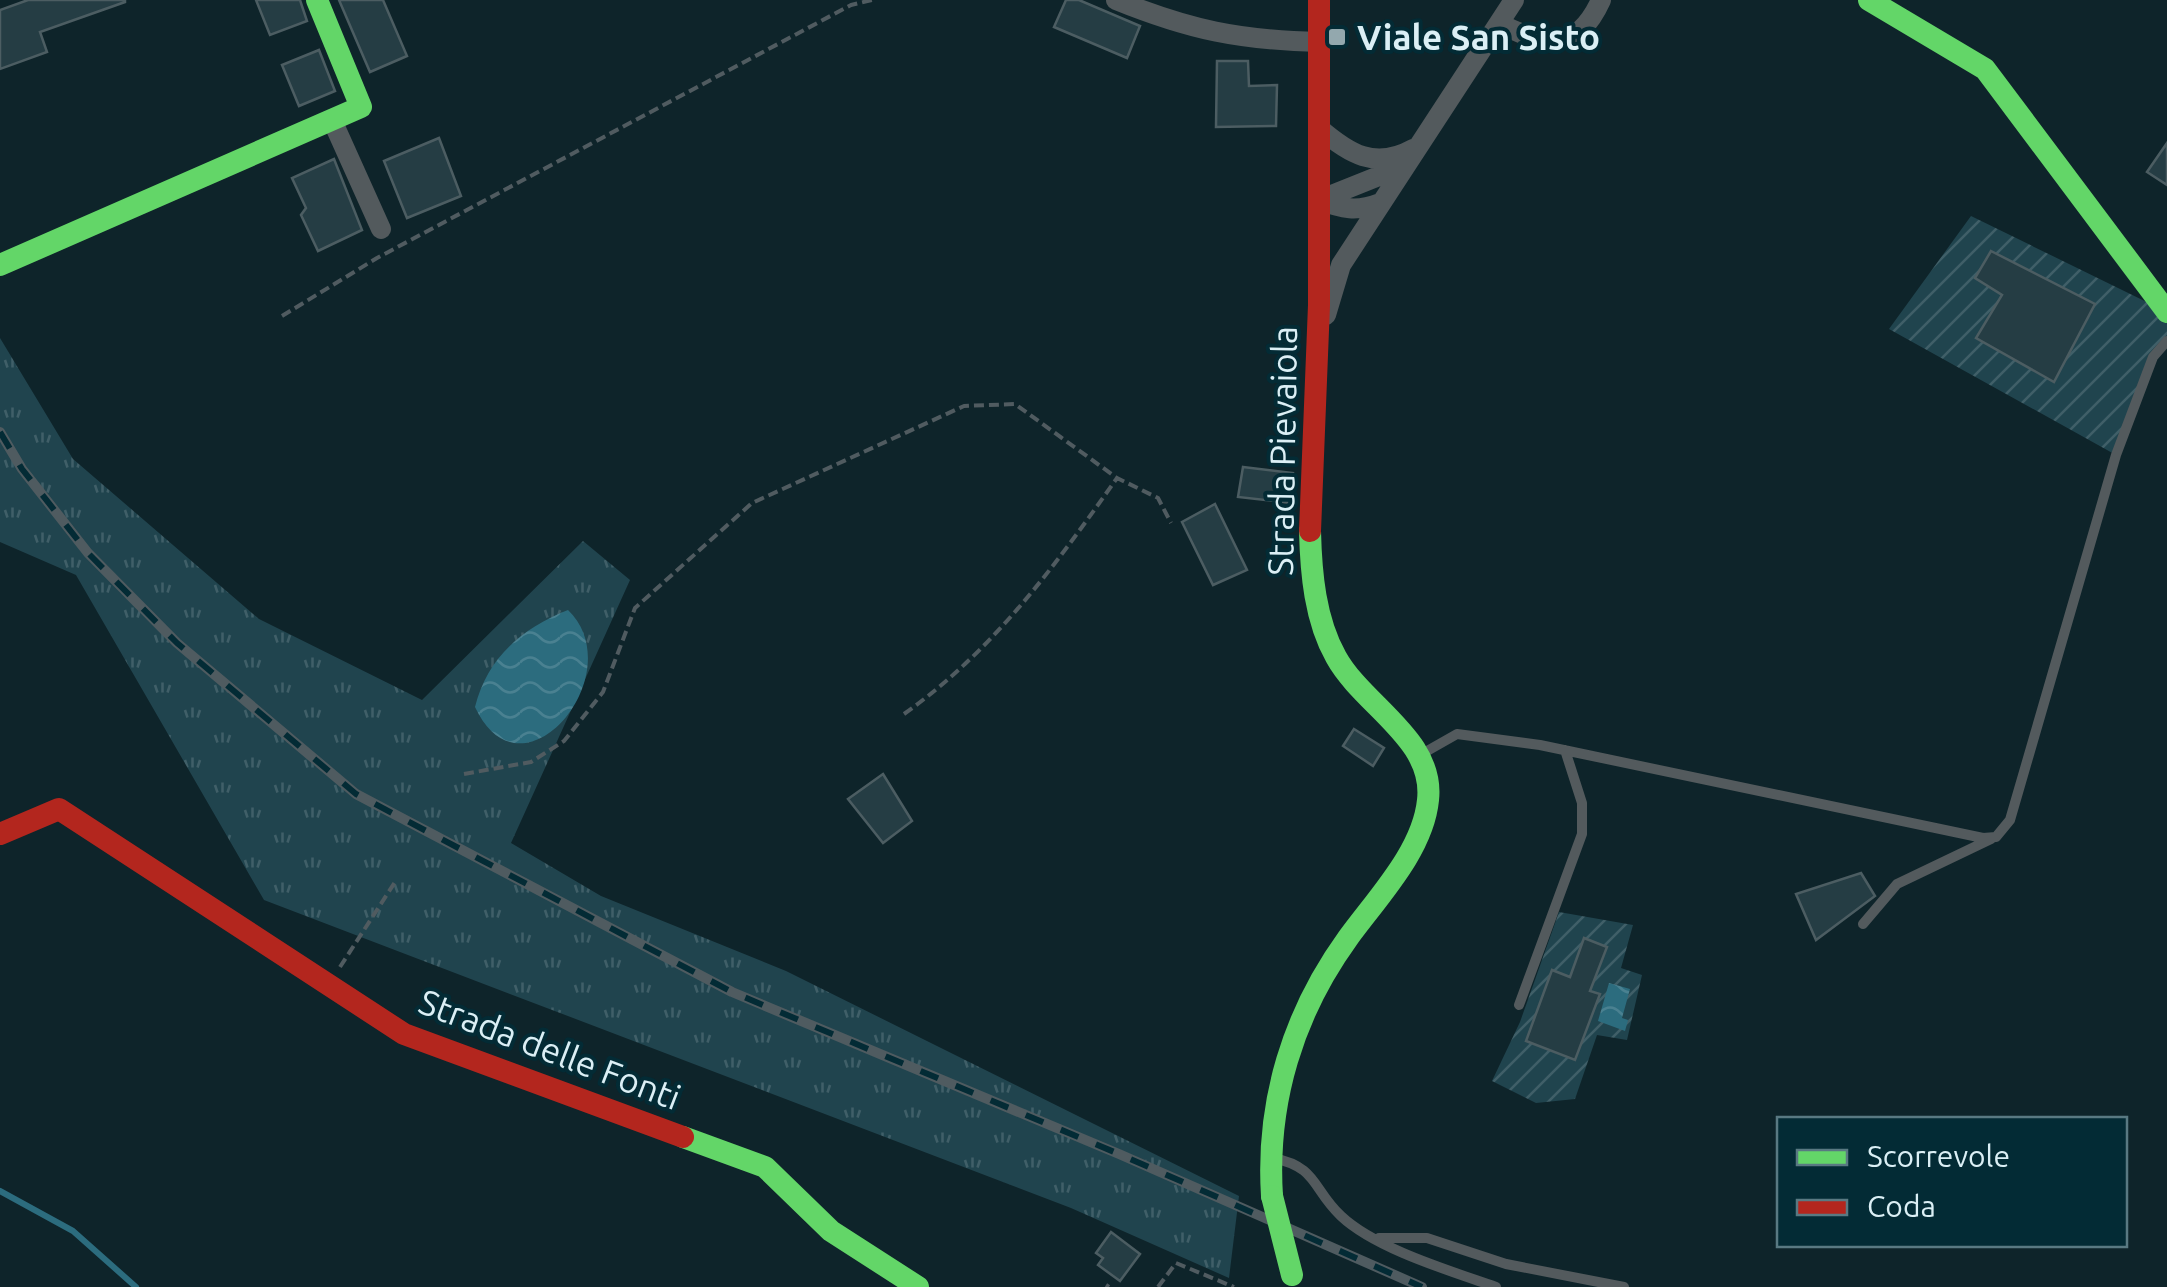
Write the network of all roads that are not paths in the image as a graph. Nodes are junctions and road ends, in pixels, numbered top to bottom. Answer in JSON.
{"nodes":[{"id":1,"x":318,"y":0,"type":"edge"},
{"id":2,"x":1116,"y":0,"type":"edge"},
{"id":3,"x":1318,"y":0,"type":"edge"},
{"id":4,"x":1514,"y":0,"type":"edge"},
{"id":5,"x":1601,"y":0,"type":"edge"},
{"id":6,"x":1869,"y":0,"type":"edge"},
{"id":7,"x":1499,"y":23,"type":"junction"},
{"id":8,"x":1319,"y":42,"type":"junction"},
{"id":9,"x":332,"y":120,"type":"junction"},
{"id":10,"x":1320,"y":128,"type":"junction"},
{"id":11,"x":1412,"y":150,"type":"junction"},
{"id":12,"x":1393,"y":160,"type":"junction"},
{"id":13,"x":1320,"y":200,"type":"junction"},
{"id":14,"x":1380,"y":202,"type":"junction"},
{"id":15,"x":381,"y":229,"type":"dead end"},
{"id":16,"x":0,"y":265,"type":"edge"},
{"id":17,"x":2167,"y":312,"type":"edge"},
{"id":18,"x":2167,"y":340,"type":"edge"},
{"id":19,"x":1319,"y":345,"type":"junction"},
{"id":20,"x":1565,"y":750,"type":"junction"},
{"id":21,"x":1420,"y":755,"type":"junction"},
{"id":22,"x":0,"y":834,"type":"edge"},
{"id":23,"x":1996,"y":837,"type":"junction"},
{"id":24,"x":1864,"y":924,"type":"dead end"},
{"id":25,"x":1519,"y":1005,"type":"dead end"},
{"id":26,"x":1267,"y":1157,"type":"junction"},
{"id":27,"x":1378,"y":1238,"type":"junction"},
{"id":28,"x":1296,"y":1281,"type":"edge"},
{"id":29,"x":918,"y":1287,"type":"edge"},
{"id":30,"x":1496,"y":1287,"type":"edge"},
{"id":31,"x":1624,"y":1287,"type":"edge"}],
"edges":[{"from":1,"to":9,"type":"street"},
{"from":2,"to":8,"type":"street"},
{"from":3,"to":8,"type":"street"},
{"from":4,"to":7,"type":"street"},
{"from":5,"to":7,"type":"street"},
{"from":6,"to":17,"type":"street"},
{"from":7,"to":11,"type":"street"},
{"from":8,"to":10,"type":"street","name":"Strada Pievaiola"},
{"from":9,"to":15,"type":"street"},
{"from":9,"to":16,"type":"street"},
{"from":10,"to":12,"type":"street"},
{"from":10,"to":13,"type":"street","name":"Strada Pievaiola"},
{"from":11,"to":12,"type":"street"},
{"from":11,"to":14,"type":"street"},
{"from":12,"to":13,"type":"street"},
{"from":13,"to":14,"type":"street"},
{"from":13,"to":19,"type":"street","name":"Strada Pievaiola"},
{"from":14,"to":19,"type":"street"},
{"from":18,"to":23,"type":"lane"},
{"from":19,"to":21,"type":"street","name":"Strada Pievaiola"},
{"from":20,"to":21,"type":"lane"},
{"from":20,"to":23,"type":"lane"},
{"from":20,"to":25,"type":"lane"},
{"from":21,"to":26,"type":"street"},
{"from":22,"to":29,"type":"street","name":"Strada delle Fonti"},
{"from":23,"to":24,"type":"lane"},
{"from":26,"to":27,"type":"lane"},
{"from":26,"to":28,"type":"street","bridge":true},
{"from":27,"to":30,"type":"lane"},
{"from":27,"to":31,"type":"lane"}]}
